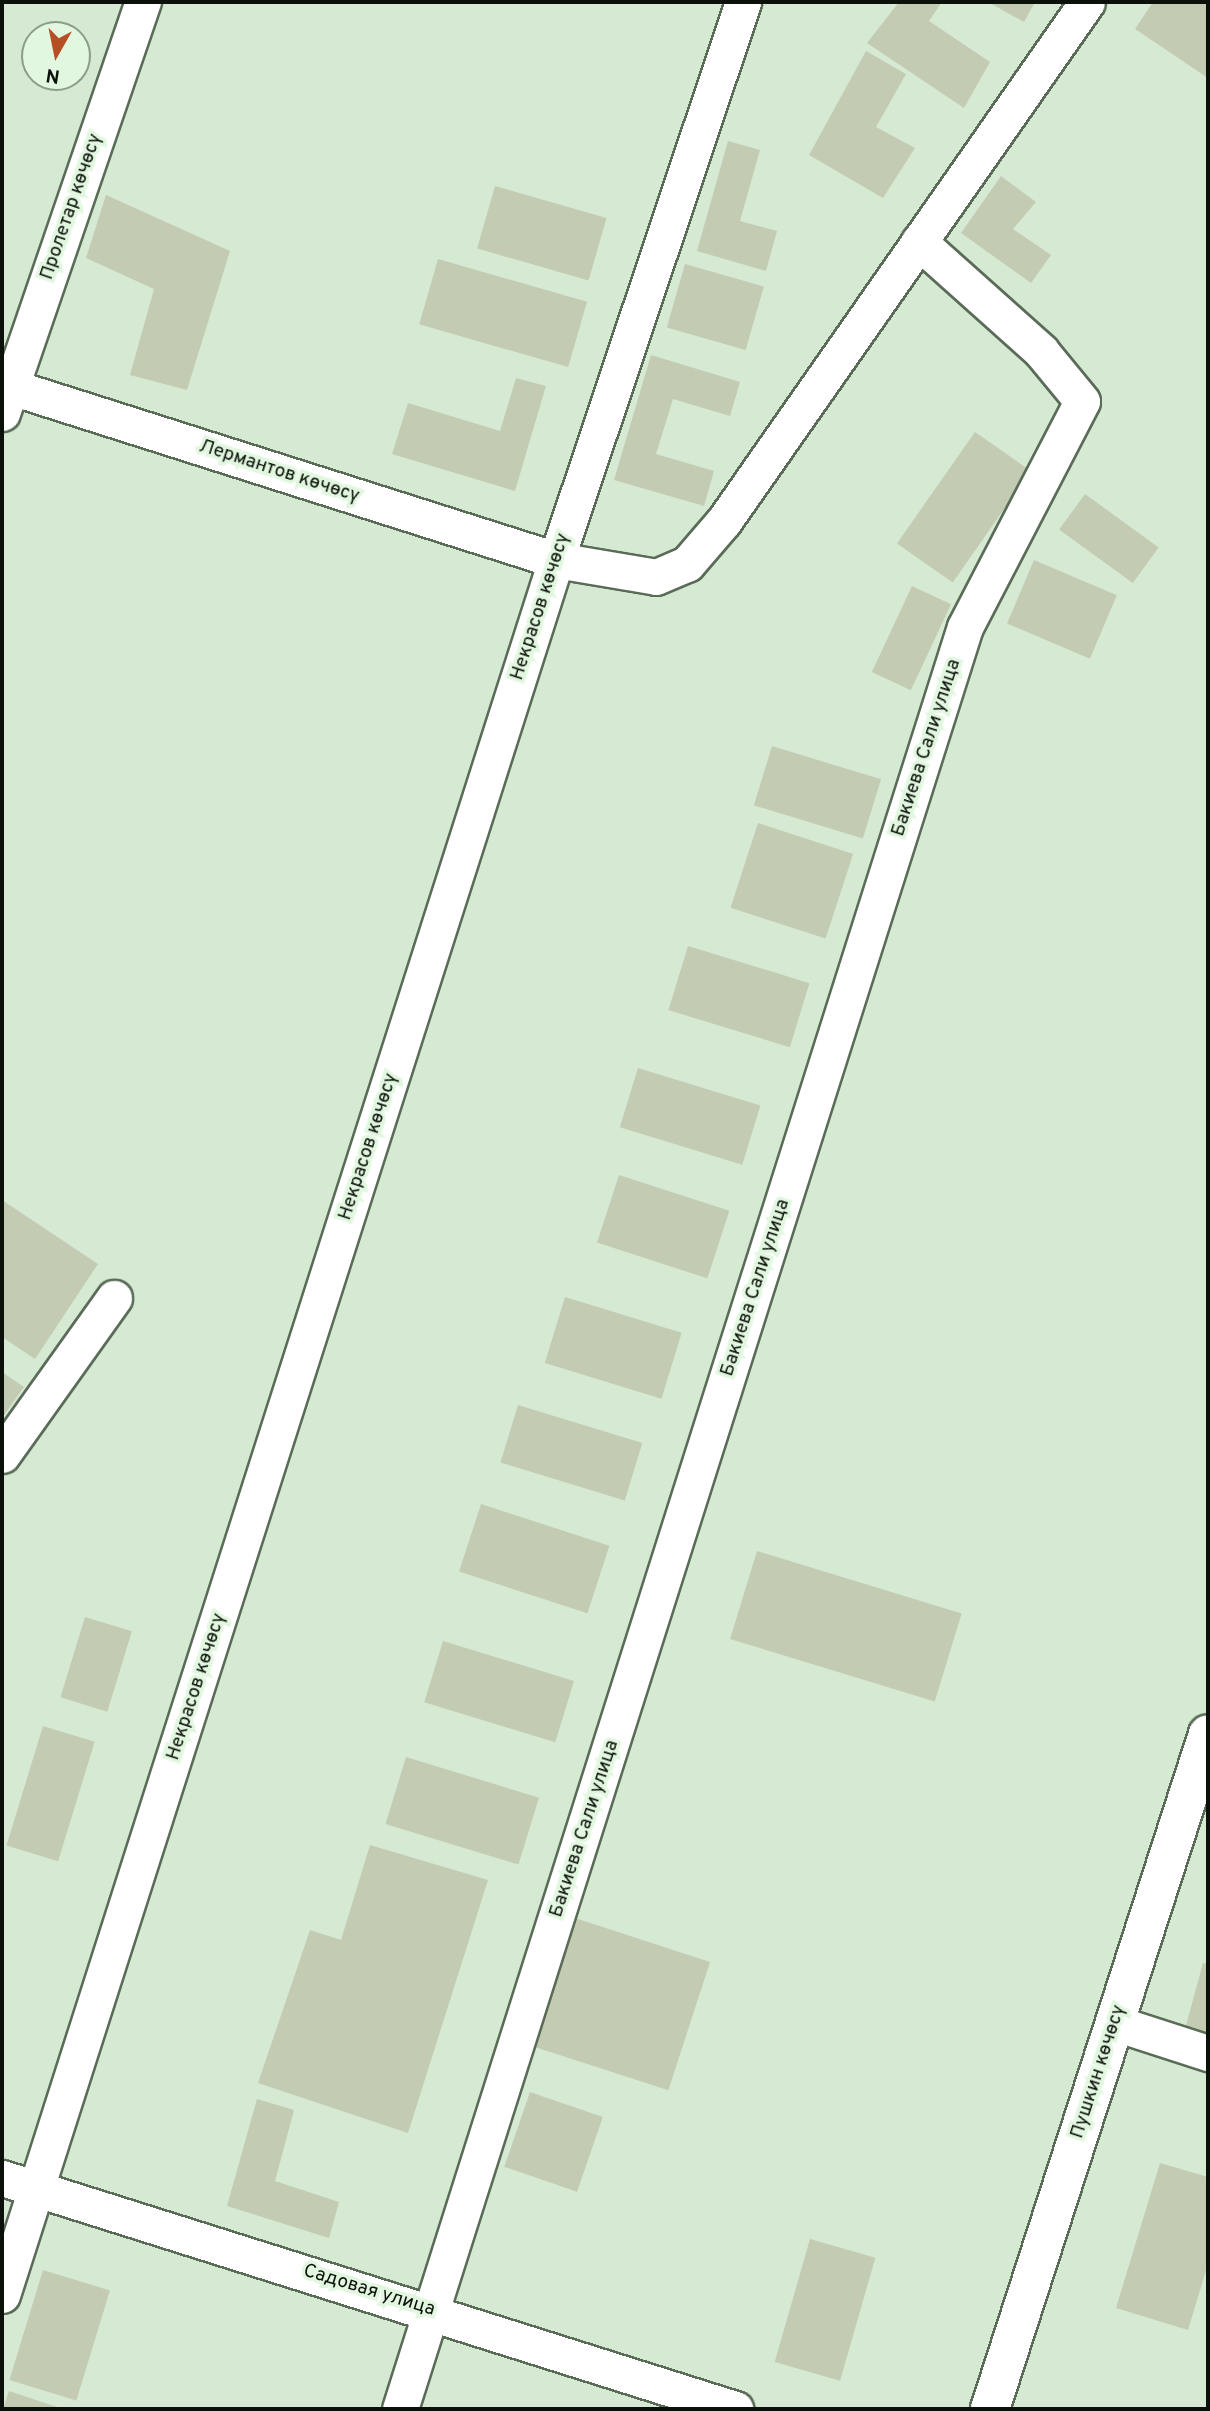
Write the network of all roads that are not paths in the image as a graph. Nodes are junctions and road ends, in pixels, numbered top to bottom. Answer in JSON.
{"nodes":[{"id":1,"x":143,"y":2,"type":"edge"},
{"id":2,"x":743,"y":2,"type":"edge"},
{"id":3,"x":1087,"y":2,"type":"edge"},
{"id":4,"x":919,"y":242,"type":"junction"},
{"id":5,"x":5,"y":395,"type":"edge"},
{"id":6,"x":556,"y":560,"type":"junction"},
{"id":7,"x":114,"y":1298,"type":"dead end"},
{"id":8,"x":2,"y":1455,"type":"edge"},
{"id":9,"x":1208,"y":1734,"type":"edge"},
{"id":10,"x":1115,"y":2023,"type":"junction"},
{"id":11,"x":1208,"y":2053,"type":"edge"},
{"id":12,"x":2,"y":2178,"type":"edge"},
{"id":13,"x":37,"y":2189,"type":"junction"},
{"id":14,"x":2,"y":2295,"type":"edge"},
{"id":15,"x":432,"y":2309,"type":"junction"},
{"id":16,"x":400,"y":2409,"type":"edge"},
{"id":17,"x":735,"y":2409,"type":"edge"},
{"id":18,"x":990,"y":2409,"type":"edge"}],
"edges":[{"from":1,"to":5,"type":"street","name":"Пролетар көчөсү"},
{"from":2,"to":6,"type":"street","name":"Некрасов көчөсү"},
{"from":3,"to":4,"type":"street","name":"Лермантов көчөсү"},
{"from":4,"to":6,"type":"street","name":"Лермантов көчөсү"},
{"from":4,"to":15,"type":"street","name":"Бакиева Сали улица"},
{"from":5,"to":6,"type":"street","name":"Лермантов көчөсү"},
{"from":6,"to":13,"type":"street","name":"Некрасов көчөсү"},
{"from":7,"to":8,"type":"street"},
{"from":9,"to":10,"type":"highway","name":"Пушкин көчөсү"},
{"from":10,"to":11,"type":"street"},
{"from":10,"to":18,"type":"highway","name":"Пушкин көчөсү"},
{"from":12,"to":13,"type":"street","name":"Садовая улица"},
{"from":13,"to":14,"type":"street","name":"Некрасов көчөсү"},
{"from":13,"to":15,"type":"street","name":"Садовая улица"},
{"from":15,"to":16,"type":"street","name":"Бакиева Сали улица"},
{"from":15,"to":17,"type":"street","name":"Садовая улица"}]}
